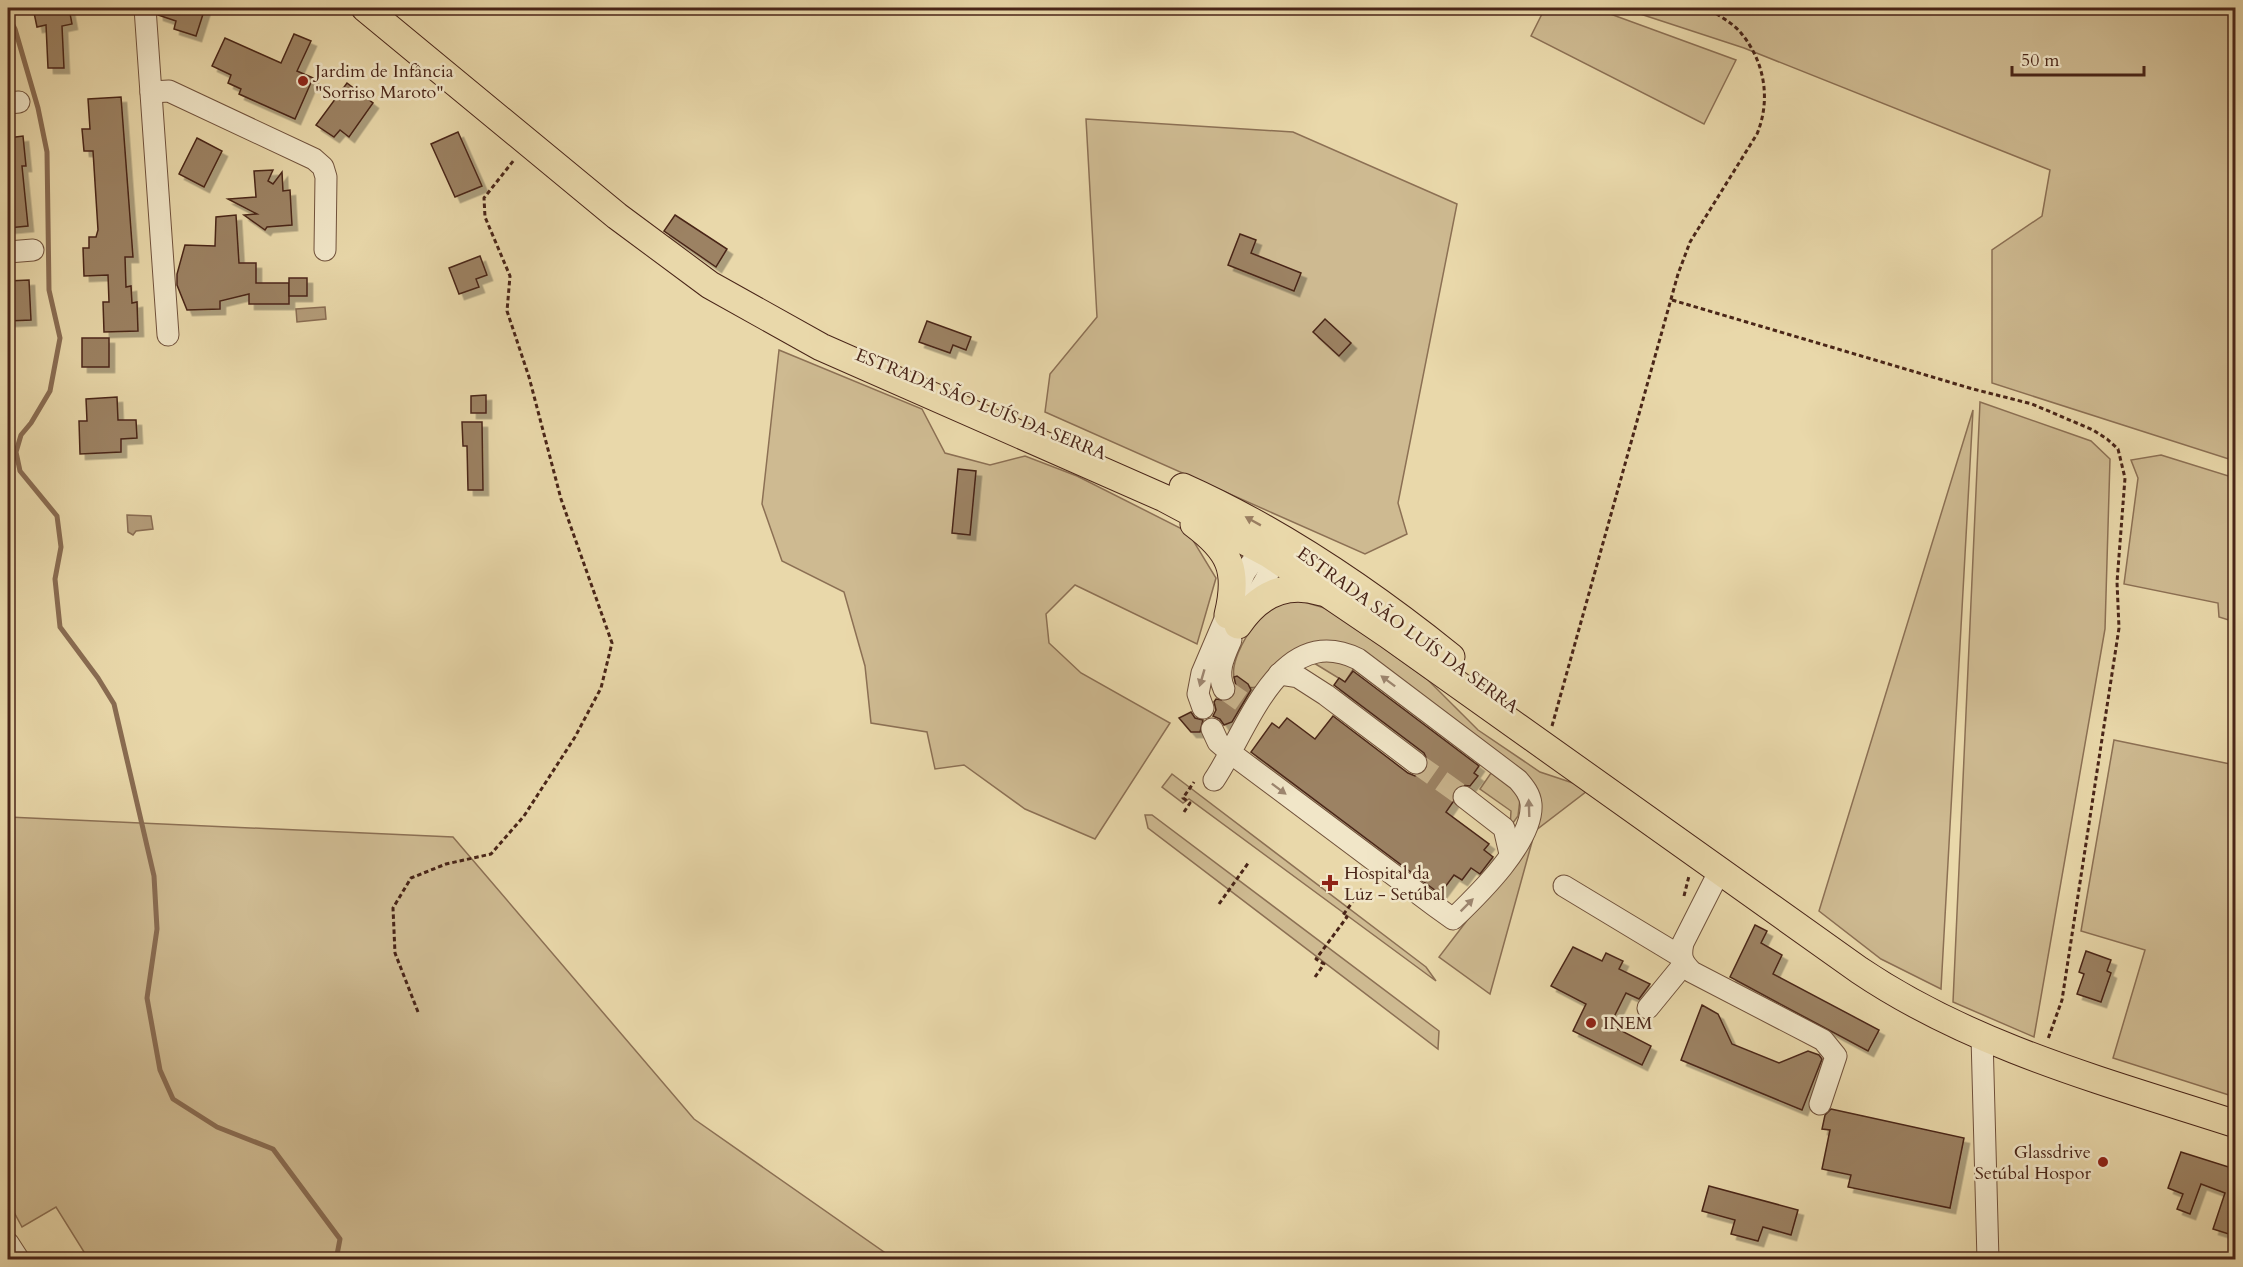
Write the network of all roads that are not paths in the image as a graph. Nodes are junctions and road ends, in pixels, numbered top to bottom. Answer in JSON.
{"nodes":[{"id":1,"x":145,"y":8,"type":"edge"},
{"id":2,"x":365,"y":8,"type":"edge"},
{"id":3,"x":151,"y":92,"type":"junction"},
{"id":4,"x":652,"y":243,"type":"junction"},
{"id":5,"x":33,"y":250,"type":"dead end"},
{"id":6,"x":325,"y":250,"type":"dead end"},
{"id":7,"x":8,"y":252,"type":"edge"},
{"id":8,"x":168,"y":335,"type":"dead end"},
{"id":9,"x":1141,"y":488,"type":"junction"},
{"id":10,"x":1277,"y":551,"type":"junction"},
{"id":11,"x":1331,"y":596,"type":"junction"},
{"id":12,"x":1233,"y":620,"type":"junction"},
{"id":13,"x":1279,"y":674,"type":"junction"},
{"id":14,"x":1224,"y":689,"type":"dead end"},
{"id":15,"x":1203,"y":708,"type":"dead end"},
{"id":16,"x":1212,"y":729,"type":"dead end"},
{"id":17,"x":1232,"y":754,"type":"junction"},
{"id":18,"x":1416,"y":763,"type":"tunnel mouth"},
{"id":19,"x":1205,"y":780,"type":"road end"},
{"id":20,"x":1464,"y":797,"type":"tunnel mouth"},
{"id":21,"x":1510,"y":854,"type":"junction"},
{"id":22,"x":1720,"y":870,"type":"junction"},
{"id":23,"x":1564,"y":886,"type":"dead end"},
{"id":24,"x":1682,"y":960,"type":"junction"},
{"id":25,"x":1859,"y":970,"type":"junction"},
{"id":26,"x":1648,"y":1008,"type":"dead end"},
{"id":27,"x":1982,"y":1037,"type":"junction"},
{"id":28,"x":1820,"y":1104,"type":"dead end"},
{"id":29,"x":2235,"y":1124,"type":"edge"},
{"id":30,"x":8,"y":1243,"type":"edge"},
{"id":31,"x":19,"y":1260,"type":"edge"},
{"id":32,"x":1988,"y":1260,"type":"edge"}],
"edges":[{"from":1,"to":3,"type":"street"},
{"from":2,"to":4,"type":"main road","name":"ESTRADA SÃO LUÍS DA SERRA"},
{"from":3,"to":6,"type":"street"},
{"from":3,"to":8,"type":"street"},
{"from":4,"to":9,"type":"main road","name":"ESTRADA SÃO LUÍS DA SERRA"},
{"from":10,"to":4,"type":"main road","name":"ESTRADA SÃO LUÍS DA SERRA","one_way":true},
{"from":5,"to":7,"type":"street"},
{"from":9,"to":10,"type":"main road","name":"ESTRADA SÃO LUÍS DA SERRA"},
{"from":9,"to":12,"type":"main road"},
{"from":10,"to":11,"type":"main road","name":"ESTRADA SÃO LUÍS DA SERRA"},
{"from":10,"to":12,"type":"street"},
{"from":10,"to":25,"type":"main road","name":"ESTRADA SÃO LUÍS DA SERRA"},
{"from":11,"to":12,"type":"main road"},
{"from":11,"to":22,"type":"main road","name":"ESTRADA SÃO LUÍS DA SERRA"},
{"from":12,"to":14,"type":"street"},
{"from":12,"to":15,"type":"street","one_way":true},
{"from":13,"to":17,"type":"street"},
{"from":13,"to":18,"type":"street"},
{"from":21,"to":13,"type":"street","one_way":true},
{"from":16,"to":17,"type":"street"},
{"from":17,"to":19,"type":"street"},
{"from":17,"to":21,"type":"street","one_way":true},
{"from":20,"to":21,"type":"street"},
{"from":22,"to":24,"type":"street"},
{"from":22,"to":25,"type":"main road","name":"ESTRADA SÃO LUÍS DA SERRA"},
{"from":23,"to":24,"type":"street"},
{"from":24,"to":26,"type":"street"},
{"from":24,"to":28,"type":"street"},
{"from":25,"to":27,"type":"main road","name":"ESTRADA SÃO LUÍS DA SERRA"},
{"from":27,"to":29,"type":"main road","name":"ESTRADA SÃO LUÍS DA SERRA"},
{"from":27,"to":32,"type":"street"},
{"from":30,"to":31,"type":"street"}]}
